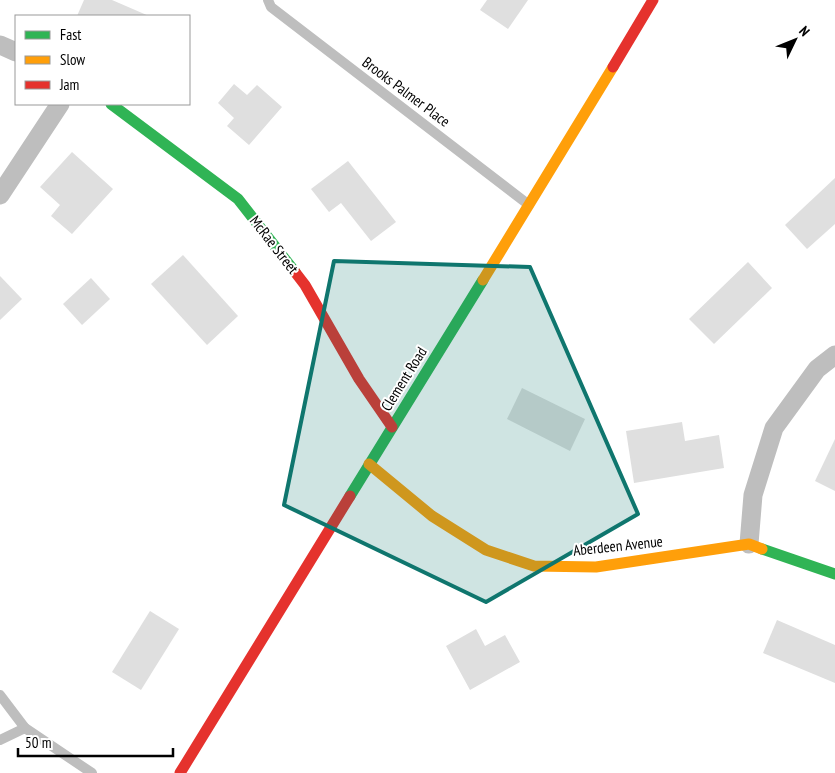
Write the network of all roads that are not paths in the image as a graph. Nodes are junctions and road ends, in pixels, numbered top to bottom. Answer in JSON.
{"nodes":[{"id":1,"x":268,"y":0,"type":"edge"},
{"id":2,"x":653,"y":0,"type":"edge"},
{"id":3,"x":0,"y":45,"type":"edge"},
{"id":4,"x":15,"y":52,"type":"edge"},
{"id":5,"x":59,"y":105,"type":"edge"},
{"id":6,"x":112,"y":105,"type":"edge"},
{"id":7,"x":0,"y":195,"type":"edge"},
{"id":8,"x":529,"y":205,"type":"junction"},
{"id":9,"x":835,"y":355,"type":"edge"},
{"id":10,"x":392,"y":427,"type":"junction"},
{"id":11,"x":369,"y":464,"type":"junction"},
{"id":12,"x":749,"y":544,"type":"junction"},
{"id":13,"x":835,"y":574,"type":"edge"},
{"id":14,"x":0,"y":694,"type":"edge"},
{"id":15,"x":25,"y":728,"type":"junction"},
{"id":16,"x":0,"y":740,"type":"edge"},
{"id":17,"x":92,"y":773,"type":"edge"},
{"id":18,"x":180,"y":773,"type":"edge"}],
"edges":[{"from":1,"to":8,"type":"lane","name":"Brooks Palmer Place"},
{"from":2,"to":8,"type":"street","name":"Clement Road"},
{"from":3,"to":4,"type":"street"},
{"from":5,"to":7,"type":"street"},
{"from":6,"to":10,"type":"street","name":"McRae Street"},
{"from":8,"to":10,"type":"street","name":"Clement Road"},
{"from":9,"to":12,"type":"street"},
{"from":10,"to":11,"type":"street","name":"Clement Road"},
{"from":11,"to":12,"type":"street","name":"Aberdeen Avenue"},
{"from":11,"to":18,"type":"street","name":"Clement Road"},
{"from":12,"to":13,"type":"street","name":"Aberdeen Avenue"},
{"from":14,"to":15,"type":"lane"},
{"from":15,"to":16,"type":"lane"},
{"from":15,"to":17,"type":"lane"}]}
